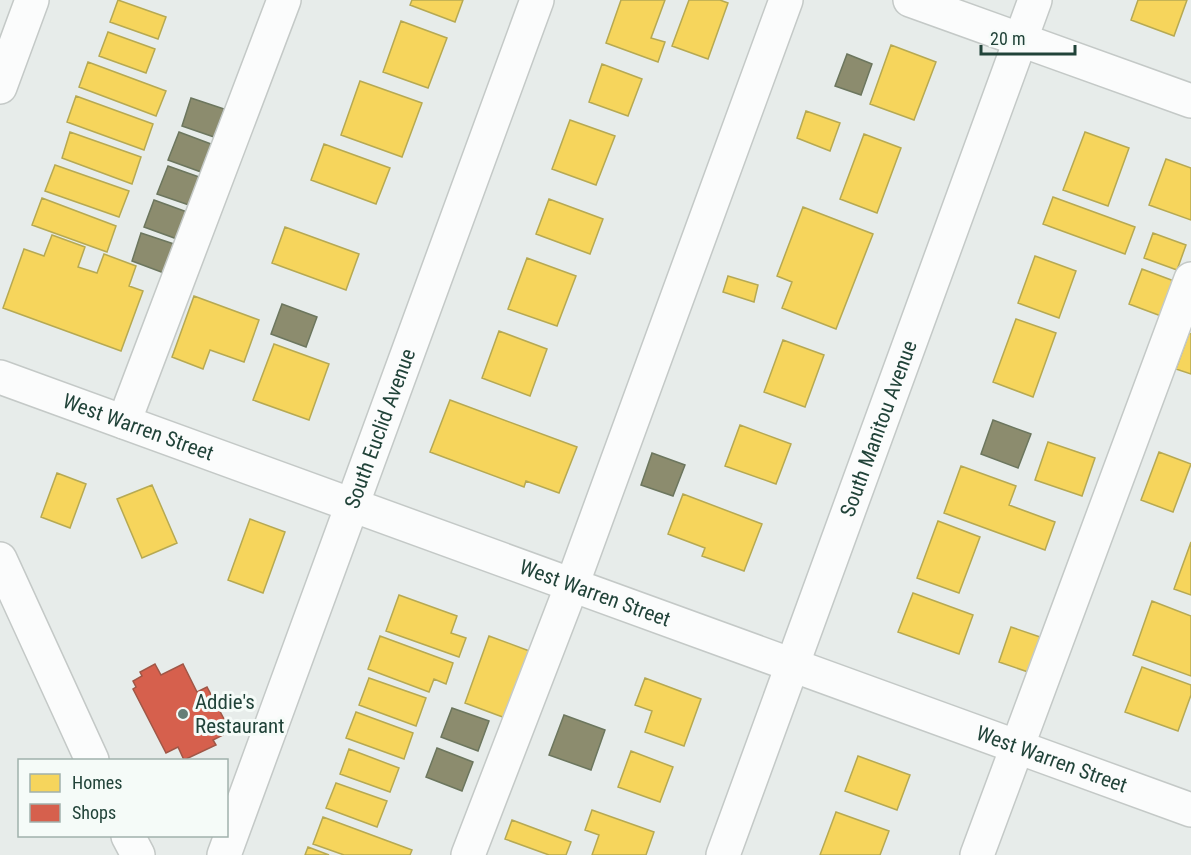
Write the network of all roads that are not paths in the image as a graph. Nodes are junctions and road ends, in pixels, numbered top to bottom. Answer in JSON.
{"nodes":[{"id":1,"x":284,"y":0,"type":"edge"},
{"id":2,"x":537,"y":0,"type":"edge"},
{"id":3,"x":786,"y":0,"type":"edge"},
{"id":4,"x":910,"y":0,"type":"edge"},
{"id":5,"x":1035,"y":0,"type":"edge"},
{"id":6,"x":18,"y":16,"type":"edge"},
{"id":7,"x":1021,"y":40,"type":"junction"},
{"id":8,"x":0,"y":87,"type":"edge"},
{"id":9,"x":1191,"y":101,"type":"edge"},
{"id":10,"x":1191,"y":279,"type":"edge"},
{"id":11,"x":0,"y":377,"type":"edge"},
{"id":12,"x":124,"y":422,"type":"junction"},
{"id":13,"x":352,"y":505,"type":"junction"},
{"id":14,"x":0,"y":559,"type":"edge"},
{"id":15,"x":572,"y":585,"type":"junction"},
{"id":16,"x":792,"y":665,"type":"junction"},
{"id":17,"x":1016,"y":747,"type":"junction"},
{"id":18,"x":92,"y":759,"type":"edge"},
{"id":19,"x":1191,"y":810,"type":"edge"},
{"id":20,"x":129,"y":837,"type":"edge"},
{"id":21,"x":138,"y":855,"type":"edge"},
{"id":22,"x":224,"y":855,"type":"edge"},
{"id":23,"x":468,"y":855,"type":"edge"},
{"id":24,"x":723,"y":855,"type":"edge"},
{"id":25,"x":977,"y":855,"type":"edge"}],
"edges":[{"from":1,"to":12,"type":"street"},
{"from":2,"to":13,"type":"street","name":"South Euclid Avenue"},
{"from":3,"to":15,"type":"street"},
{"from":4,"to":7,"type":"street"},
{"from":5,"to":7,"type":"street","name":"South Manitou Avenue"},
{"from":6,"to":8,"type":"street"},
{"from":7,"to":9,"type":"street"},
{"from":7,"to":16,"type":"street","name":"South Manitou Avenue"},
{"from":10,"to":17,"type":"street"},
{"from":11,"to":12,"type":"street","name":"West Warren Street"},
{"from":12,"to":13,"type":"street","name":"West Warren Street"},
{"from":13,"to":15,"type":"street","name":"West Warren Street"},
{"from":13,"to":22,"type":"street","name":"South Euclid Avenue"},
{"from":14,"to":18,"type":"street"},
{"from":15,"to":16,"type":"street","name":"West Warren Street"},
{"from":15,"to":23,"type":"street"},
{"from":16,"to":17,"type":"street","name":"West Warren Street"},
{"from":16,"to":24,"type":"street","name":"South Manitou Avenue"},
{"from":17,"to":19,"type":"street","name":"West Warren Street"},
{"from":17,"to":25,"type":"street"},
{"from":20,"to":21,"type":"street"}]}
